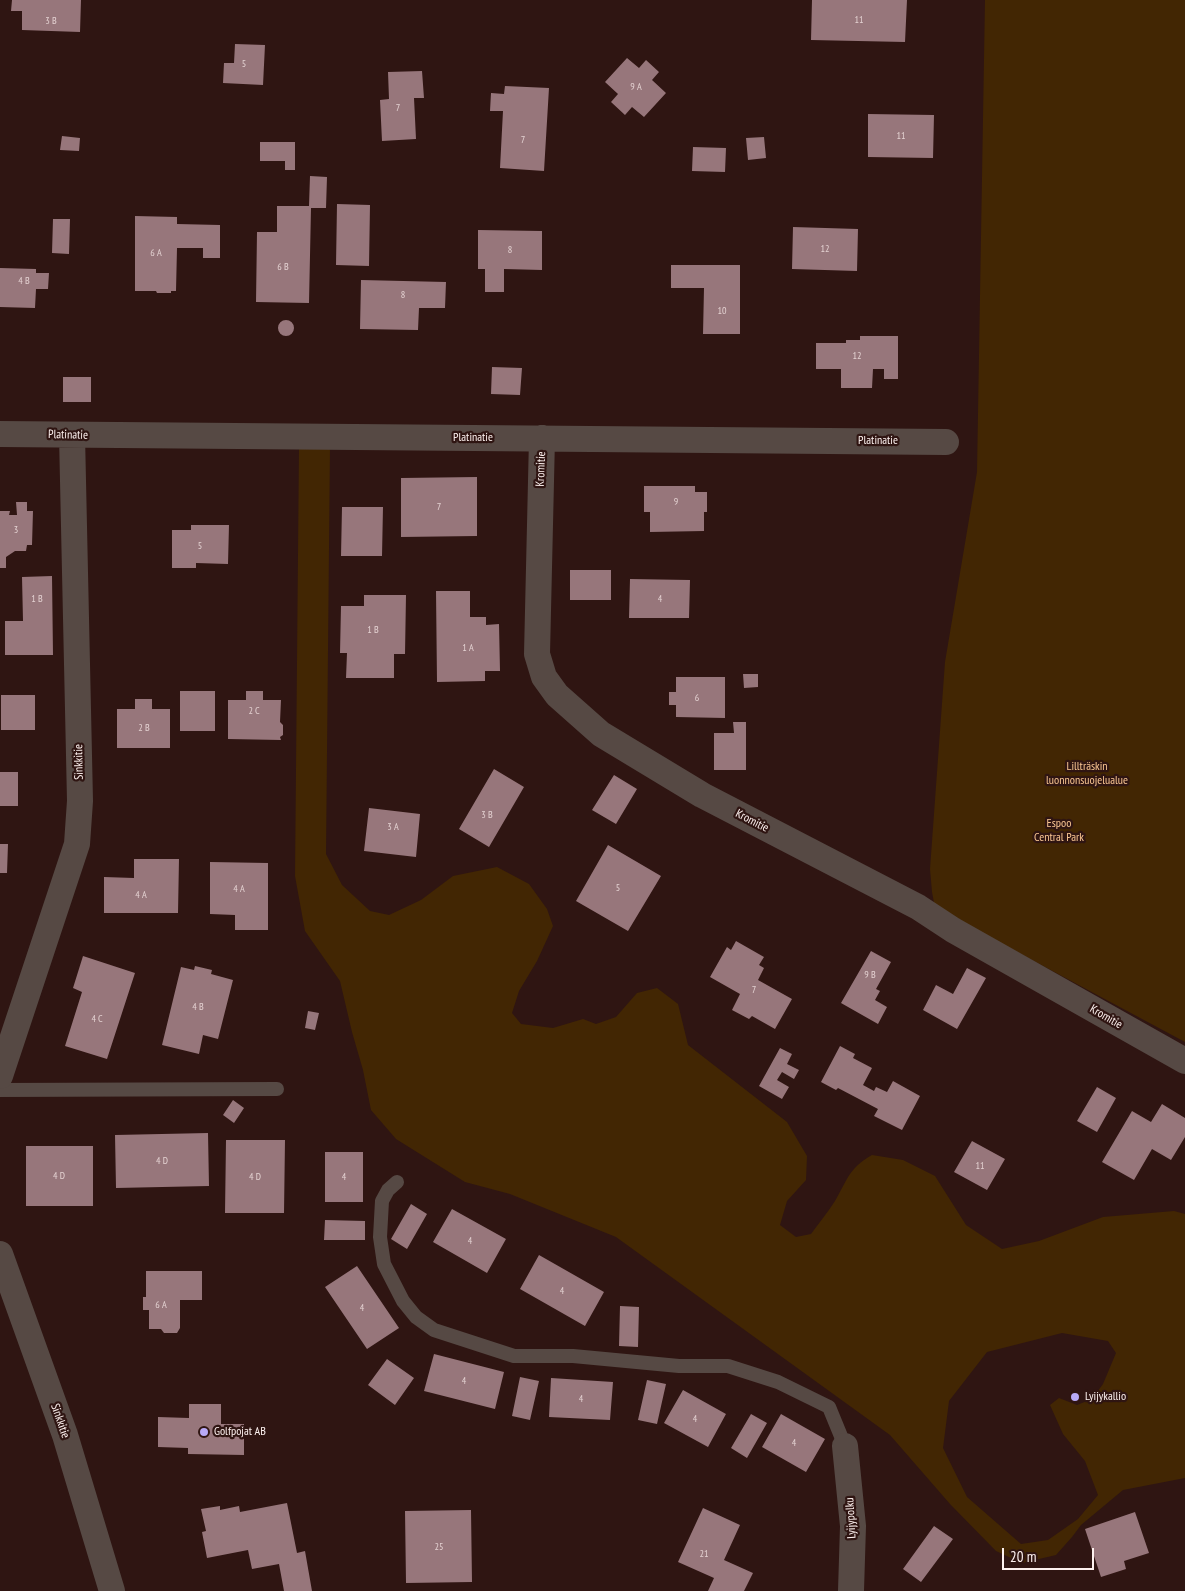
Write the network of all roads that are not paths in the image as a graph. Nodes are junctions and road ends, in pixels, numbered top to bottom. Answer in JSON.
{"nodes":[{"id":1,"x":0,"y":434,"type":"edge"},
{"id":2,"x":72,"y":435,"type":"junction"},
{"id":3,"x":542,"y":438,"type":"junction"},
{"id":4,"x":946,"y":442,"type":"dead end"},
{"id":5,"x":1185,"y":1061,"type":"edge"},
{"id":6,"x":0,"y":1076,"type":"edge"},
{"id":7,"x":277,"y":1089,"type":"dead end"},
{"id":8,"x":0,"y":1090,"type":"edge"},
{"id":9,"x":397,"y":1182,"type":"dead end"},
{"id":10,"x":0,"y":1254,"type":"edge"},
{"id":11,"x":845,"y":1446,"type":"joint"},
{"id":12,"x":112,"y":1591,"type":"edge"},
{"id":13,"x":851,"y":1591,"type":"edge"}],
"edges":[{"from":1,"to":2,"type":"street","name":"Platinatie"},
{"from":2,"to":3,"type":"street","name":"Platinatie"},
{"from":2,"to":6,"type":"street","name":"Sinkkitie"},
{"from":3,"to":4,"type":"street","name":"Platinatie"},
{"from":3,"to":5,"type":"street","name":"Kromitie"},
{"from":7,"to":8,"type":"lane"},
{"from":9,"to":11,"type":"lane"},
{"from":10,"to":12,"type":"street","name":"Sinkkitie"},
{"from":11,"to":13,"type":"street","name":"Lyijypolku"}]}
